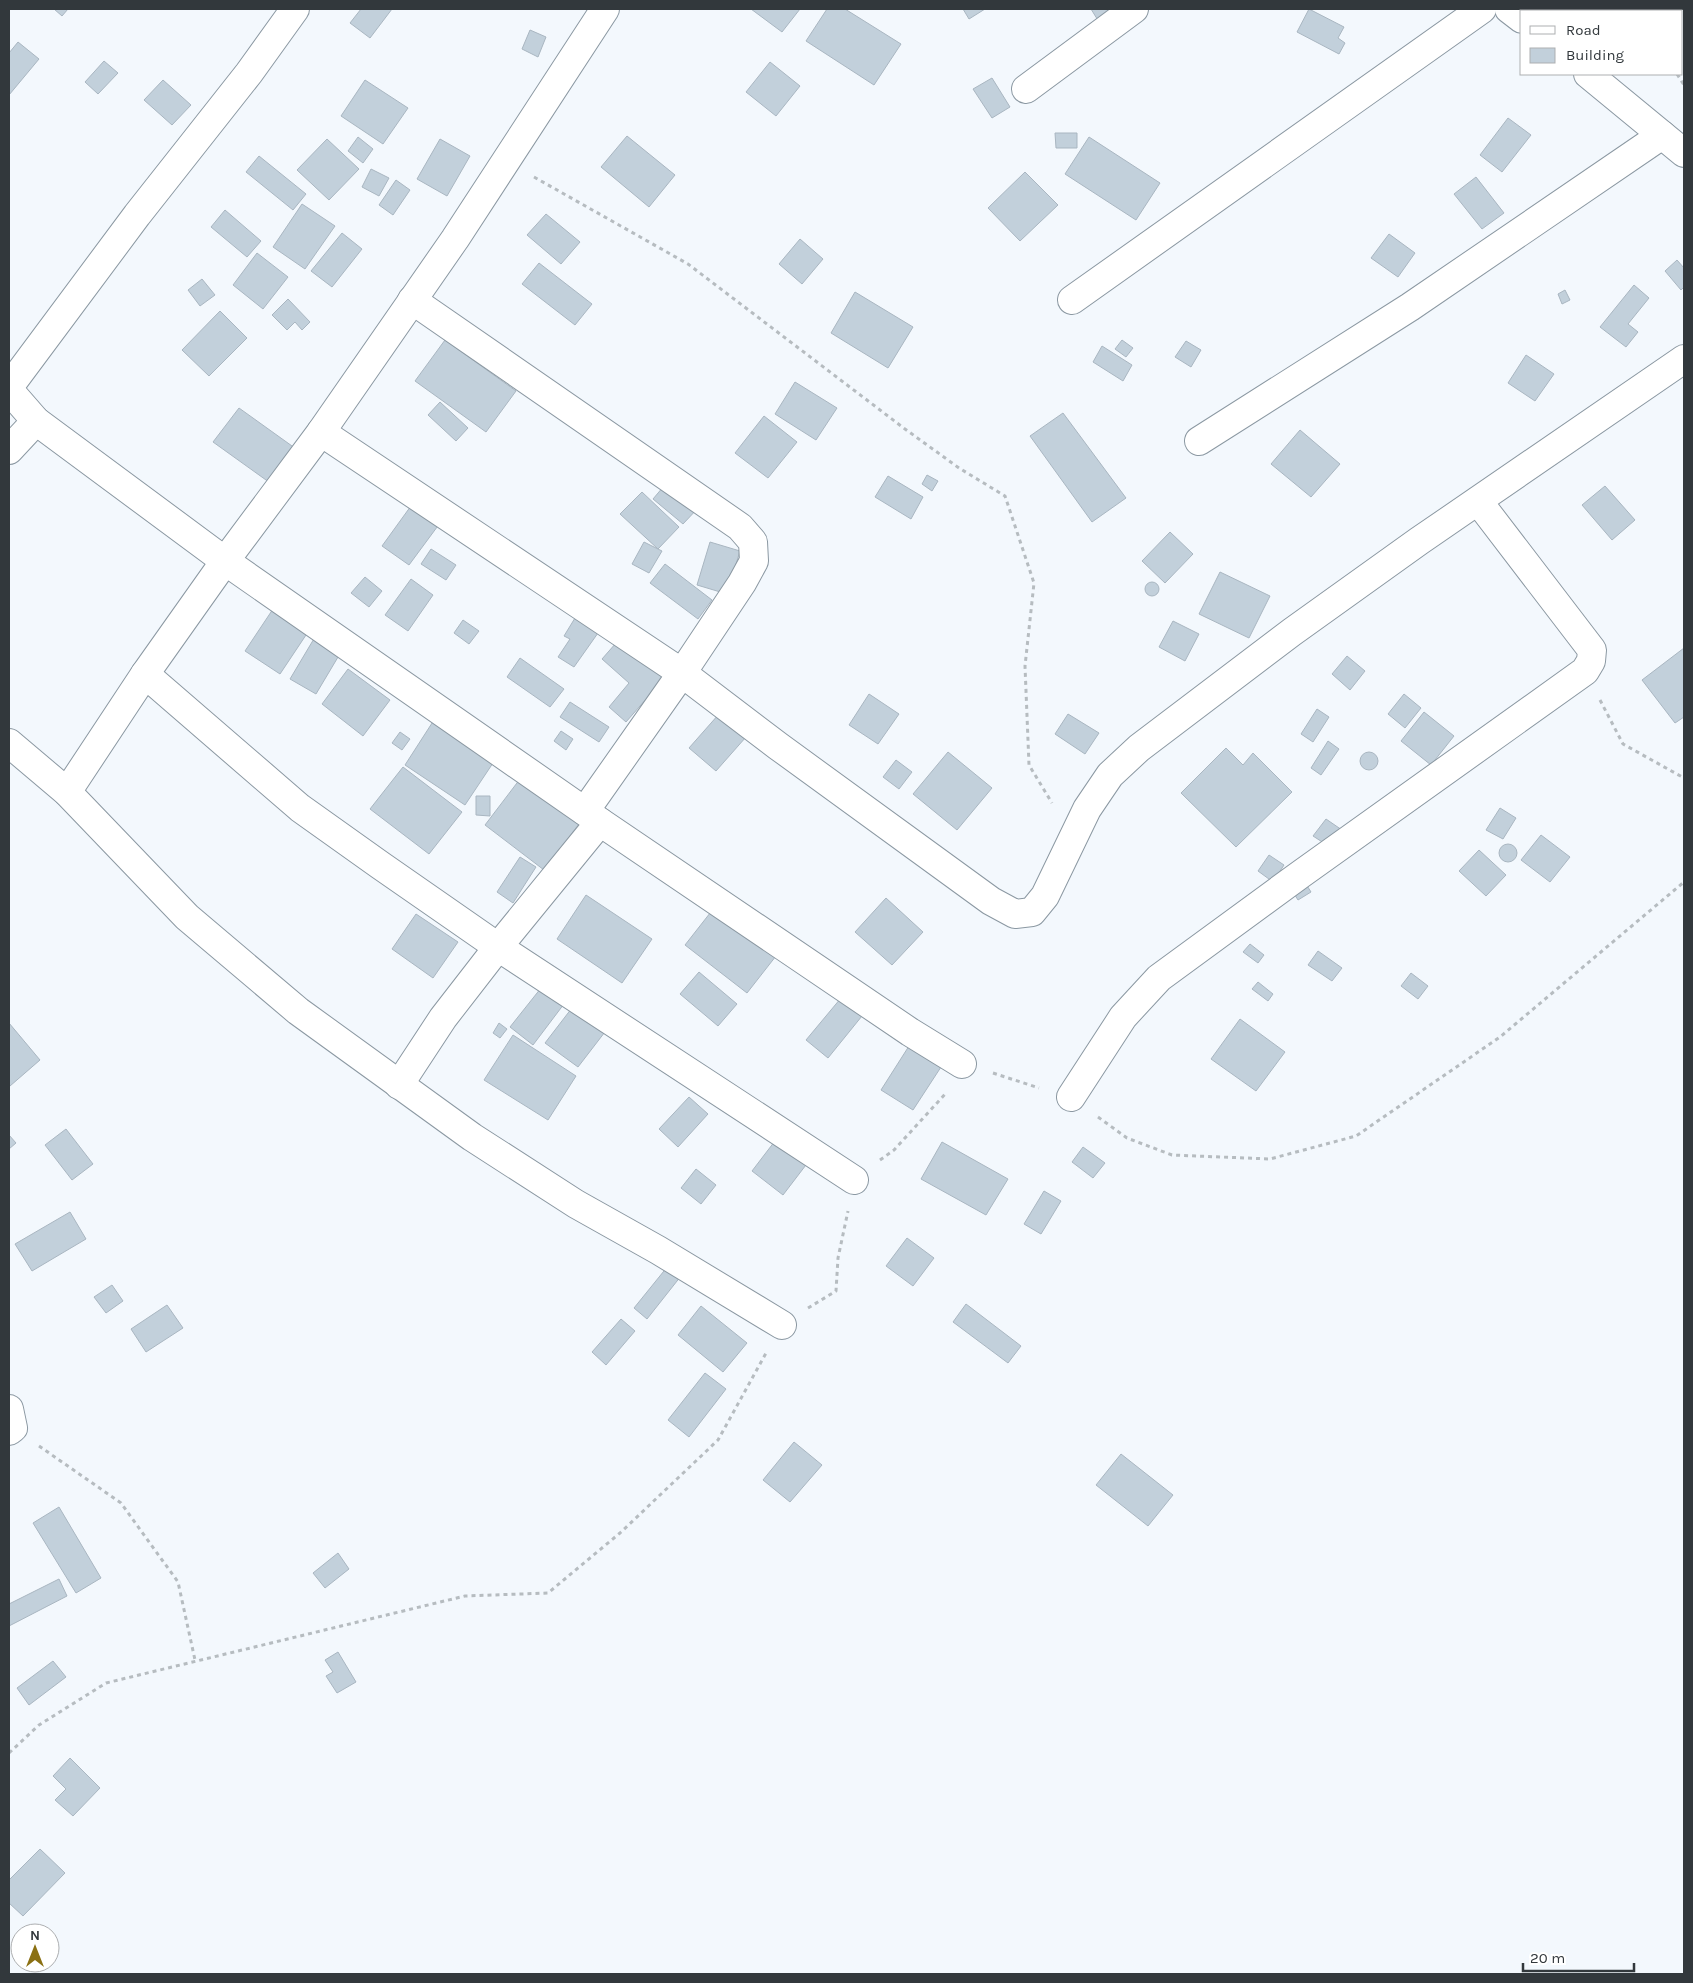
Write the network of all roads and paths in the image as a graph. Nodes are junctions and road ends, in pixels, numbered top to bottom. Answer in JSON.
{"nodes":[{"id":1,"x":295,"y":9,"type":"edge"},
{"id":2,"x":605,"y":9,"type":"edge"},
{"id":3,"x":1134,"y":9,"type":"edge"},
{"id":4,"x":1482,"y":9,"type":"edge"},
{"id":5,"x":1509,"y":9,"type":"edge"},
{"id":6,"x":1520,"y":17,"type":"edge"},
{"id":7,"x":1589,"y":75,"type":"edge"},
{"id":8,"x":1026,"y":89,"type":"dead end"},
{"id":9,"x":1662,"y":136,"type":"junction"},
{"id":10,"x":1684,"y":153,"type":"edge"},
{"id":11,"x":506,"y":161,"type":"junction"},
{"id":12,"x":412,"y":300,"type":"junction"},
{"id":13,"x":1072,"y":300,"type":"dead end"},
{"id":14,"x":1684,"y":359,"type":"edge"},
{"id":15,"x":9,"y":388,"type":"edge"},
{"id":16,"x":36,"y":421,"type":"junction"},
{"id":17,"x":321,"y":432,"type":"junction"},
{"id":18,"x":1199,"y":441,"type":"dead end"},
{"id":19,"x":9,"y":450,"type":"edge"},
{"id":20,"x":1478,"y":501,"type":"junction"},
{"id":21,"x":224,"y":561,"type":"junction"},
{"id":22,"x":1585,"y":671,"type":"junction"},
{"id":23,"x":682,"y":673,"type":"junction"},
{"id":24,"x":144,"y":674,"type":"junction"},
{"id":25,"x":9,"y":743,"type":"edge"},
{"id":26,"x":1684,"y":778,"type":"edge"},
{"id":27,"x":68,"y":792,"type":"junction"},
{"id":28,"x":592,"y":817,"type":"junction"},
{"id":29,"x":1072,"y":841,"type":"junction"},
{"id":30,"x":1684,"y":882,"type":"edge"},
{"id":31,"x":498,"y":947,"type":"junction"},
{"id":32,"x":962,"y":1064,"type":"joint"},
{"id":33,"x":399,"y":1085,"type":"junction"},
{"id":34,"x":1070,"y":1098,"type":"junction"},
{"id":35,"x":854,"y":1180,"type":"dead end"},
{"id":36,"x":782,"y":1325,"type":"joint"},
{"id":37,"x":10,"y":1423,"type":"edge"},
{"id":38,"x":195,"y":1660,"type":"junction"},
{"id":39,"x":9,"y":1753,"type":"edge"}],
"edges":[{"from":1,"to":15,"type":"street"},
{"from":2,"to":11,"type":"street"},
{"from":3,"to":8,"type":"street"},
{"from":4,"to":13,"type":"street"},
{"from":5,"to":6,"type":"street"},
{"from":7,"to":9,"type":"street"},
{"from":9,"to":10,"type":"street"},
{"from":9,"to":18,"type":"street"},
{"from":11,"to":12,"type":"street"},
{"from":11,"to":29,"type":"path"},
{"from":12,"to":17,"type":"street"},
{"from":12,"to":23,"type":"street"},
{"from":14,"to":20,"type":"street"},
{"from":15,"to":16,"type":"street"},
{"from":16,"to":19,"type":"street"},
{"from":16,"to":21,"type":"street"},
{"from":17,"to":21,"type":"street"},
{"from":17,"to":23,"type":"street"},
{"from":20,"to":22,"type":"street"},
{"from":20,"to":29,"type":"street"},
{"from":21,"to":24,"type":"street"},
{"from":21,"to":28,"type":"street"},
{"from":22,"to":26,"type":"path"},
{"from":22,"to":34,"type":"street"},
{"from":23,"to":28,"type":"street"},
{"from":23,"to":29,"type":"street"},
{"from":24,"to":27,"type":"street"},
{"from":24,"to":31,"type":"street"},
{"from":25,"to":27,"type":"street"},
{"from":27,"to":33,"type":"street"},
{"from":28,"to":31,"type":"street"},
{"from":28,"to":32,"type":"street"},
{"from":30,"to":34,"type":"path"},
{"from":31,"to":33,"type":"street"},
{"from":31,"to":35,"type":"street"},
{"from":32,"to":34,"type":"path"},
{"from":33,"to":36,"type":"street"},
{"from":36,"to":38,"type":"path"},
{"from":37,"to":38,"type":"path"},
{"from":38,"to":39,"type":"path"}]}
